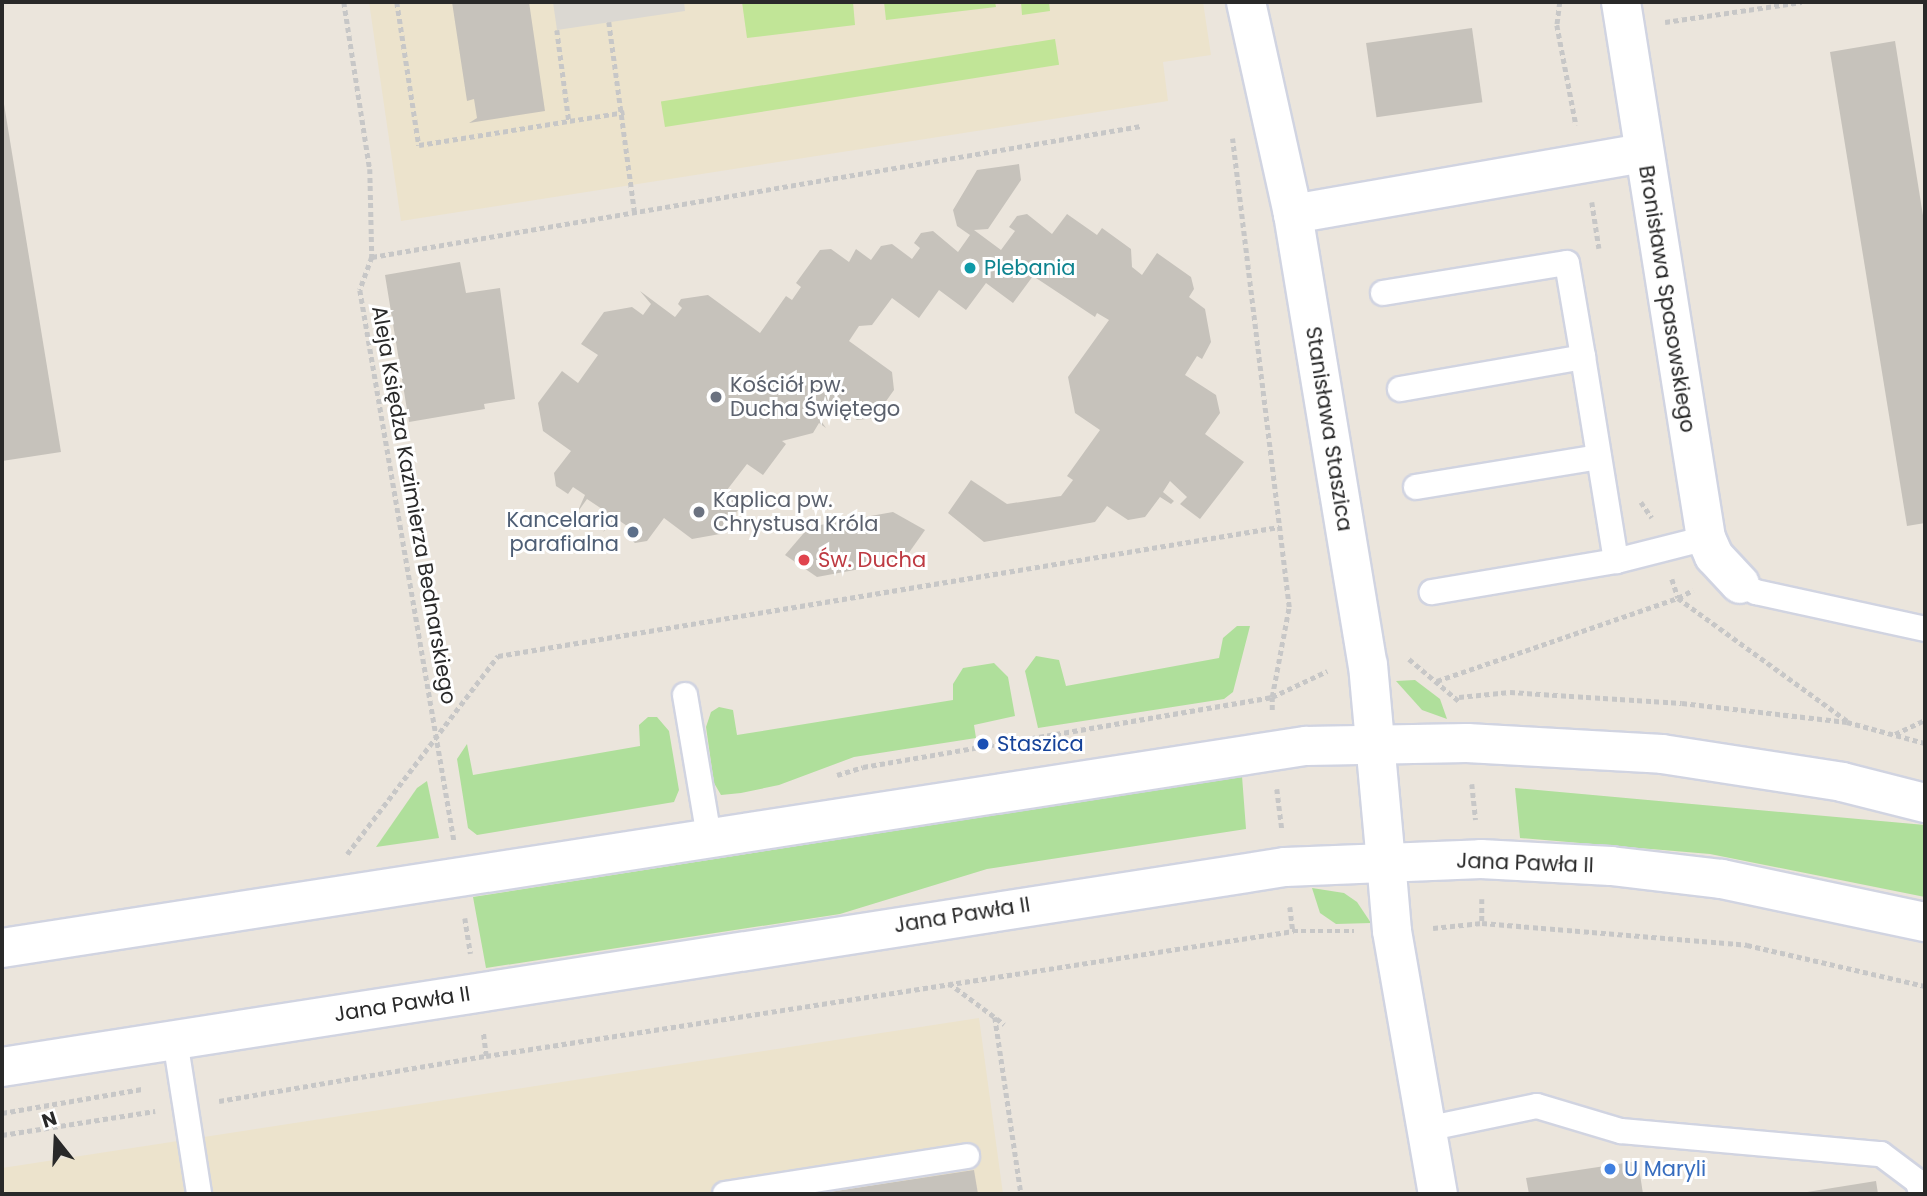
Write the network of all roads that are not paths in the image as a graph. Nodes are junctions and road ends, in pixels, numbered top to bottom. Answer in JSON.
{"nodes":[{"id":1,"x":1246,"y":2,"type":"edge"},
{"id":2,"x":1620,"y":2,"type":"edge"},
{"id":3,"x":1643,"y":153,"type":"junction"},
{"id":4,"x":1293,"y":214,"type":"junction"},
{"id":5,"x":1382,"y":293,"type":"dead end"},
{"id":6,"x":1583,"y":357,"type":"junction"},
{"id":7,"x":1400,"y":388,"type":"dead end"},
{"id":8,"x":1599,"y":457,"type":"junction"},
{"id":9,"x":1416,"y":487,"type":"dead end"},
{"id":10,"x":1706,"y":538,"type":"junction"},
{"id":11,"x":1616,"y":561,"type":"junction"},
{"id":12,"x":1734,"y":578,"type":"joint"},
{"id":13,"x":1432,"y":592,"type":"dead end"},
{"id":14,"x":1925,"y":629,"type":"edge"},
{"id":15,"x":685,"y":695,"type":"dead end"},
{"id":16,"x":1377,"y":743,"type":"junction"},
{"id":17,"x":1925,"y":803,"type":"edge"},
{"id":18,"x":709,"y":837,"type":"junction"},
{"id":19,"x":1386,"y":861,"type":"junction"},
{"id":20,"x":1925,"y":922,"type":"edge"},
{"id":21,"x":2,"y":948,"type":"edge"},
{"id":22,"x":175,"y":1040,"type":"junction"},
{"id":23,"x":2,"y":1068,"type":"edge"},
{"id":24,"x":1426,"y":1129,"type":"junction"},
{"id":25,"x":967,"y":1156,"type":"dead end"},
{"id":26,"x":199,"y":1194,"type":"edge"},
{"id":27,"x":725,"y":1194,"type":"edge"},
{"id":28,"x":1438,"y":1194,"type":"edge"},
{"id":29,"x":1922,"y":1194,"type":"edge"}],
"edges":[{"from":1,"to":4,"type":"main road","name":"Stanisława Staszica"},
{"from":2,"to":3,"type":"main road","name":"Bronisława Spasowskiego"},
{"from":3,"to":4,"type":"main road"},
{"from":3,"to":10,"type":"main road","name":"Bronisława Spasowskiego"},
{"from":4,"to":16,"type":"main road","name":"Stanisława Staszica"},
{"from":5,"to":6,"type":"lane"},
{"from":6,"to":7,"type":"lane"},
{"from":6,"to":8,"type":"lane"},
{"from":8,"to":9,"type":"lane"},
{"from":8,"to":11,"type":"lane"},
{"from":10,"to":11,"type":"lane"},
{"from":10,"to":12,"type":"main road","name":"Bronisława Spasowskiego"},
{"from":11,"to":13,"type":"lane"},
{"from":12,"to":14,"type":"lane"},
{"from":15,"to":18,"type":"lane"},
{"from":16,"to":17,"type":"main road"},
{"from":16,"to":18,"type":"main road"},
{"from":16,"to":19,"type":"main road","name":"Stanisława Staszica"},
{"from":18,"to":21,"type":"main road"},
{"from":19,"to":20,"type":"main road","name":"Jana Pawła II"},
{"from":19,"to":22,"type":"main road","name":"Jana Pawła II"},
{"from":19,"to":24,"type":"main road","name":"Stanisława Staszica"},
{"from":22,"to":23,"type":"main road","name":"Jana Pawła II"},
{"from":22,"to":26,"type":"lane"},
{"from":24,"to":28,"type":"main road","name":"Stanisława Staszica"},
{"from":24,"to":29,"type":"lane"},
{"from":25,"to":27,"type":"lane"}]}
